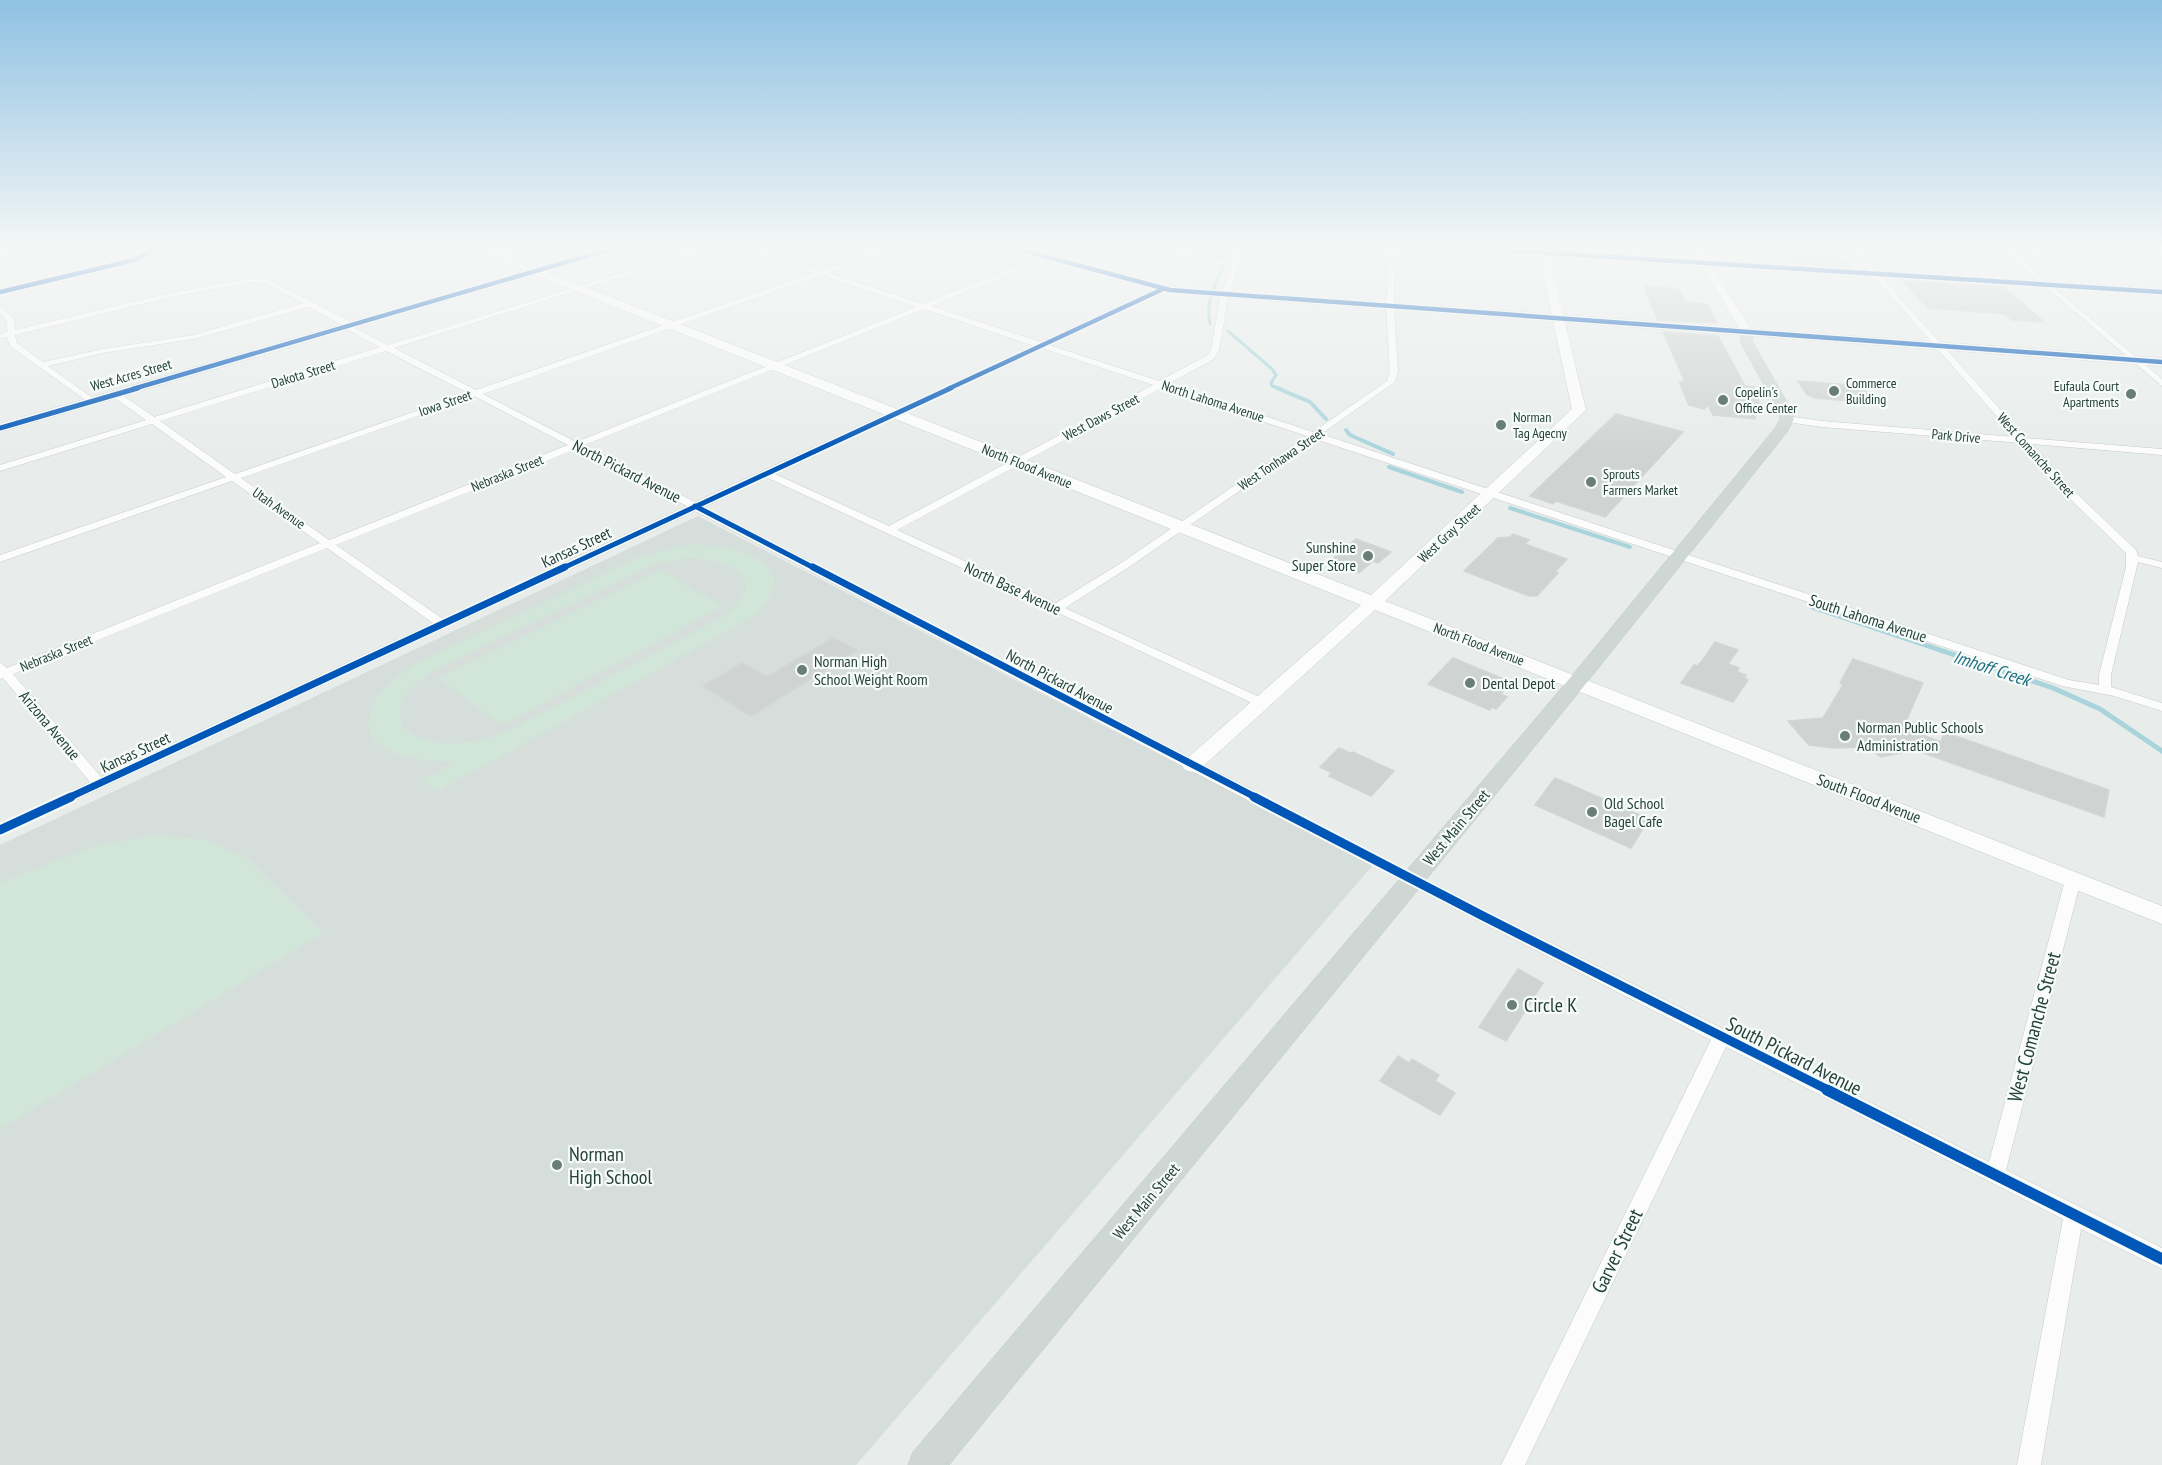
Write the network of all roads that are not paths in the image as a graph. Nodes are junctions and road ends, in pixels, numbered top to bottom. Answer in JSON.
{"nodes":[{"id":1,"x":8,"y":316,"type":"edge"},
{"id":2,"x":82,"y":316,"type":"edge"},
{"id":3,"x":267,"y":316,"type":"edge"},
{"id":4,"x":331,"y":316,"type":"edge"},
{"id":5,"x":380,"y":316,"type":"edge"},
{"id":6,"x":488,"y":316,"type":"edge"},
{"id":7,"x":651,"y":316,"type":"edge"},
{"id":8,"x":692,"y":316,"type":"edge"},
{"id":9,"x":897,"y":316,"type":"edge"},
{"id":10,"x":955,"y":316,"type":"edge"},
{"id":11,"x":1104,"y":316,"type":"edge"},
{"id":12,"x":1215,"y":316,"type":"edge"},
{"id":13,"x":1391,"y":316,"type":"edge"},
{"id":14,"x":1525,"y":316,"type":"edge"},
{"id":15,"x":1737,"y":316,"type":"edge"},
{"id":16,"x":1912,"y":316,"type":"edge"},
{"id":17,"x":2084,"y":316,"type":"edge"},
{"id":18,"x":1559,"y":319,"type":"junction"},
{"id":19,"x":670,"y":324,"type":"junction"},
{"id":20,"x":348,"y":326,"type":"junction"},
{"id":21,"x":1747,"y":332,"type":"junction"},
{"id":22,"x":12,"y":333,"type":"junction"},
{"id":23,"x":0,"y":336,"type":"edge"},
{"id":24,"x":1043,"y":345,"type":"junction"},
{"id":25,"x":1938,"y":346,"type":"junction"},
{"id":26,"x":386,"y":348,"type":"junction"},
{"id":27,"x":2136,"y":361,"type":"junction"},
{"id":28,"x":2162,"y":362,"type":"edge"},
{"id":29,"x":40,"y":365,"type":"junction"},
{"id":30,"x":776,"y":365,"type":"junction"},
{"id":31,"x":2162,"y":383,"type":"edge"},
{"id":32,"x":1162,"y":384,"type":"junction"},
{"id":33,"x":474,"y":393,"type":"junction"},
{"id":34,"x":116,"y":394,"type":"junction"},
{"id":35,"x":90,"y":401,"type":"junction"},
{"id":36,"x":895,"y":413,"type":"junction"},
{"id":37,"x":1787,"y":419,"type":"junction"},
{"id":38,"x":153,"y":420,"type":"junction"},
{"id":39,"x":0,"y":428,"type":"edge"},
{"id":40,"x":1317,"y":435,"type":"junction"},
{"id":41,"x":2023,"y":441,"type":"junction"},
{"id":42,"x":577,"y":445,"type":"junction"},
{"id":43,"x":2162,"y":452,"type":"edge"},
{"id":44,"x":1018,"y":462,"type":"junction"},
{"id":45,"x":0,"y":468,"type":"edge"},
{"id":46,"x":765,"y":473,"type":"junction"},
{"id":47,"x":235,"y":477,"type":"junction"},
{"id":48,"x":1492,"y":494,"type":"junction"},
{"id":49,"x":695,"y":506,"type":"junction"},
{"id":50,"x":1179,"y":526,"type":"junction"},
{"id":51,"x":890,"y":530,"type":"junction"},
{"id":52,"x":330,"y":543,"type":"junction"},
{"id":53,"x":1679,"y":555,"type":"junction"},
{"id":54,"x":2134,"y":558,"type":"junction"},
{"id":55,"x":0,"y":559,"type":"edge"},
{"id":56,"x":2162,"y":565,"type":"edge"},
{"id":57,"x":1374,"y":602,"type":"junction"},
{"id":58,"x":1057,"y":608,"type":"junction"},
{"id":59,"x":442,"y":624,"type":"junction"},
{"id":60,"x":2,"y":672,"type":"edge"},
{"id":61,"x":1577,"y":682,"type":"junction"},
{"id":62,"x":2105,"y":690,"type":"junction"},
{"id":63,"x":1261,"y":703,"type":"junction"},
{"id":64,"x":2162,"y":707,"type":"edge"},
{"id":65,"x":1192,"y":765,"type":"junction"},
{"id":66,"x":99,"y":784,"type":"junction"},
{"id":67,"x":0,"y":830,"type":"edge"},
{"id":68,"x":1413,"y":879,"type":"junction"},
{"id":69,"x":2073,"y":880,"type":"junction"},
{"id":70,"x":2162,"y":915,"type":"edge"},
{"id":71,"x":1721,"y":1038,"type":"junction"},
{"id":72,"x":1995,"y":1174,"type":"junction"},
{"id":73,"x":2074,"y":1214,"type":"junction"},
{"id":74,"x":2162,"y":1259,"type":"edge"},
{"id":75,"x":926,"y":1465,"type":"edge"},
{"id":76,"x":1513,"y":1465,"type":"edge"},
{"id":77,"x":2029,"y":1465,"type":"edge"}],
"edges":[{"from":1,"to":22,"type":"street"},
{"from":2,"to":22,"type":"street","name":"North Pickard Avenue"},
{"from":3,"to":29,"type":"street"},
{"from":4,"to":20,"type":"street","name":"North Pickard Avenue"},
{"from":5,"to":20,"type":"street","name":"West Acres Street"},
{"from":6,"to":26,"type":"street","name":"Dakota Street"},
{"from":7,"to":19,"type":"street","name":"North Flood Avenue"},
{"from":8,"to":19,"type":"street","name":"Iowa Street"},
{"from":9,"to":30,"type":"street","name":"Nebraska Street"},
{"from":10,"to":24,"type":"street","name":"North Lahoma Avenue"},
{"from":11,"to":24,"type":"street","name":"Kansas Street"},
{"from":12,"to":32,"type":"street","name":"West Daws Street"},
{"from":13,"to":40,"type":"street","name":"West Tonhawa Street"},
{"from":14,"to":18,"type":"street"},
{"from":15,"to":21,"type":"street"},
{"from":16,"to":25,"type":"street","name":"West Comanche Street"},
{"from":17,"to":27,"type":"street"},
{"from":18,"to":21,"type":"street"},
{"from":18,"to":48,"type":"street","name":"West Gray Street"},
{"from":19,"to":30,"type":"street","name":"North Flood Avenue"},
{"from":19,"to":33,"type":"street","name":"Iowa Street"},
{"from":20,"to":26,"type":"street","name":"North Pickard Avenue"},
{"from":20,"to":34,"type":"street","name":"West Acres Street"},
{"from":21,"to":25,"type":"street"},
{"from":21,"to":37,"type":"main road"},
{"from":22,"to":23,"type":"street"},
{"from":22,"to":29,"type":"street"},
{"from":24,"to":32,"type":"street","name":"North Lahoma Avenue"},
{"from":24,"to":36,"type":"street","name":"Kansas Street"},
{"from":25,"to":27,"type":"street"},
{"from":25,"to":41,"type":"street","name":"West Comanche Street"},
{"from":26,"to":33,"type":"street","name":"North Pickard Avenue"},
{"from":26,"to":38,"type":"street","name":"Dakota Street"},
{"from":27,"to":28,"type":"street"},
{"from":27,"to":31,"type":"street"},
{"from":29,"to":35,"type":"street"},
{"from":30,"to":36,"type":"street","name":"North Flood Avenue"},
{"from":30,"to":42,"type":"street","name":"Nebraska Street"},
{"from":32,"to":40,"type":"street","name":"North Lahoma Avenue"},
{"from":32,"to":44,"type":"street","name":"West Daws Street"},
{"from":33,"to":42,"type":"street","name":"North Pickard Avenue"},
{"from":33,"to":47,"type":"street","name":"Iowa Street"},
{"from":34,"to":35,"type":"street","name":"West Acres Street"},
{"from":34,"to":38,"type":"street","name":"Utah Avenue"},
{"from":35,"to":39,"type":"street","name":"West Acres Street"},
{"from":36,"to":44,"type":"street","name":"North Flood Avenue"},
{"from":36,"to":46,"type":"street","name":"Kansas Street"},
{"from":37,"to":41,"type":"street","name":"Park Drive"},
{"from":37,"to":53,"type":"main road","name":"West Main Street"},
{"from":38,"to":45,"type":"street","name":"Dakota Street"},
{"from":38,"to":47,"type":"street","name":"Utah Avenue"},
{"from":40,"to":48,"type":"street","name":"North Lahoma Avenue"},
{"from":40,"to":50,"type":"street","name":"West Tonhawa Street"},
{"from":41,"to":43,"type":"street","name":"Park Drive"},
{"from":41,"to":54,"type":"street","name":"West Comanche Street"},
{"from":42,"to":49,"type":"street","name":"North Pickard Avenue"},
{"from":42,"to":52,"type":"street","name":"Nebraska Street"},
{"from":44,"to":50,"type":"street","name":"North Flood Avenue"},
{"from":44,"to":51,"type":"street","name":"West Daws Street"},
{"from":46,"to":49,"type":"street","name":"Kansas Street"},
{"from":46,"to":51,"type":"street","name":"North Base Avenue"},
{"from":47,"to":52,"type":"street","name":"Utah Avenue"},
{"from":47,"to":55,"type":"street","name":"Iowa Street"},
{"from":48,"to":53,"type":"street","name":"North Lahoma Avenue"},
{"from":48,"to":57,"type":"street","name":"West Gray Street"},
{"from":49,"to":59,"type":"street","name":"Kansas Street"},
{"from":49,"to":65,"type":"street","name":"North Pickard Avenue"},
{"from":50,"to":57,"type":"street","name":"North Flood Avenue"},
{"from":50,"to":58,"type":"street","name":"West Tonhawa Street"},
{"from":51,"to":58,"type":"street","name":"North Base Avenue"},
{"from":52,"to":59,"type":"street","name":"Utah Avenue"},
{"from":52,"to":60,"type":"street","name":"Nebraska Street"},
{"from":53,"to":61,"type":"main road","name":"West Main Street"},
{"from":53,"to":62,"type":"street","name":"South Lahoma Avenue"},
{"from":54,"to":56,"type":"street"},
{"from":54,"to":62,"type":"street"},
{"from":57,"to":61,"type":"street","name":"North Flood Avenue"},
{"from":57,"to":63,"type":"street","name":"West Gray Street"},
{"from":58,"to":63,"type":"street","name":"North Base Avenue"},
{"from":59,"to":66,"type":"street","name":"Kansas Street"},
{"from":60,"to":66,"type":"street","name":"Arizona Avenue"},
{"from":61,"to":68,"type":"main road","name":"West Main Street"},
{"from":61,"to":69,"type":"street","name":"South Flood Avenue"},
{"from":62,"to":64,"type":"street","name":"South Lahoma Avenue"},
{"from":63,"to":65,"type":"street","name":"West Gray Street"},
{"from":65,"to":68,"type":"street","name":"North Pickard Avenue"},
{"from":66,"to":67,"type":"street","name":"Kansas Street"},
{"from":68,"to":71,"type":"street","name":"South Pickard Avenue"},
{"from":68,"to":75,"type":"main road","name":"West Main Street"},
{"from":69,"to":70,"type":"street","name":"South Flood Avenue"},
{"from":69,"to":72,"type":"street","name":"West Comanche Street"},
{"from":71,"to":72,"type":"street","name":"South Pickard Avenue"},
{"from":71,"to":76,"type":"street","name":"Garver Street"},
{"from":72,"to":73,"type":"street","name":"South Pickard Avenue"},
{"from":73,"to":74,"type":"street","name":"South Pickard Avenue"},
{"from":73,"to":77,"type":"street"}]}
